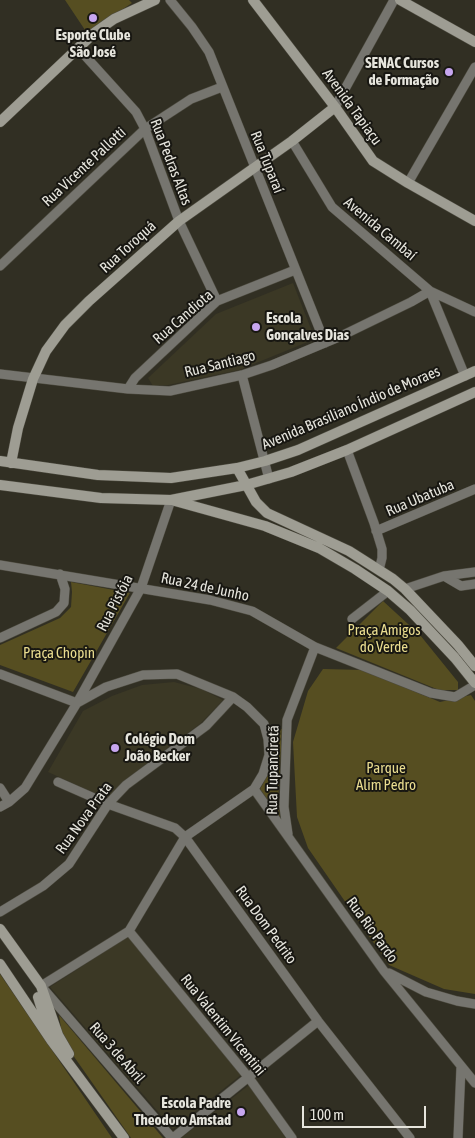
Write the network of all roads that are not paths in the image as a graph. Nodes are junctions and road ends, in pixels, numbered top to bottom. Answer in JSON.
{"nodes":[{"id":1,"x":155,"y":0,"type":"edge"},
{"id":2,"x":170,"y":0,"type":"edge"},
{"id":3,"x":254,"y":0,"type":"edge"},
{"id":4,"x":394,"y":0,"type":"edge"},
{"id":5,"x":400,"y":0,"type":"edge"},
{"id":6,"x":475,"y":42,"type":"edge"},
{"id":7,"x":78,"y":48,"type":"junction"},
{"id":8,"x":475,"y":67,"type":"edge"},
{"id":9,"x":222,"y":87,"type":"junction"},
{"id":10,"x":335,"y":106,"type":"junction"},
{"id":11,"x":0,"y":122,"type":"edge"},
{"id":12,"x":145,"y":129,"type":"junction"},
{"id":13,"x":292,"y":141,"type":"junction"},
{"id":14,"x":254,"y":168,"type":"junction"},
{"id":15,"x":408,"y":183,"type":"junction"},
{"id":16,"x":179,"y":221,"type":"junction"},
{"id":17,"x":475,"y":221,"type":"edge"},
{"id":18,"x":0,"y":266,"type":"edge"},
{"id":19,"x":295,"y":270,"type":"junction"},
{"id":20,"x":430,"y":291,"type":"junction"},
{"id":21,"x":217,"y":302,"type":"junction"},
{"id":22,"x":475,"y":312,"type":"edge"},
{"id":23,"x":325,"y":343,"type":"junction"},
{"id":24,"x":0,"y":374,"type":"edge"},
{"id":25,"x":470,"y":374,"type":"edge"},
{"id":26,"x":242,"y":375,"type":"junction"},
{"id":27,"x":33,"y":379,"type":"junction"},
{"id":28,"x":128,"y":389,"type":"junction"},
{"id":29,"x":475,"y":392,"type":"edge"},
{"id":30,"x":347,"y":450,"type":"junction"},
{"id":31,"x":0,"y":461,"type":"edge"},
{"id":32,"x":265,"y":461,"type":"junction"},
{"id":33,"x":11,"y":463,"type":"junction"},
{"id":34,"x":237,"y":468,"type":"junction"},
{"id":35,"x":269,"y":479,"type":"junction"},
{"id":36,"x":0,"y":485,"type":"edge"},
{"id":37,"x":246,"y":485,"type":"junction"},
{"id":38,"x":475,"y":489,"type":"edge"},
{"id":39,"x":171,"y":500,"type":"junction"},
{"id":40,"x":376,"y":531,"type":"junction"},
{"id":41,"x":0,"y":564,"type":"edge"},
{"id":42,"x":379,"y":570,"type":"junction"},
{"id":43,"x":475,"y":572,"type":"edge"},
{"id":44,"x":60,"y":574,"type":"junction"},
{"id":45,"x":444,"y":576,"type":"junction"},
{"id":46,"x":371,"y":580,"type":"junction"},
{"id":47,"x":475,"y":584,"type":"edge"},
{"id":48,"x":141,"y":588,"type":"junction"},
{"id":49,"x":405,"y":589,"type":"junction"},
{"id":50,"x":388,"y":591,"type":"junction"},
{"id":51,"x":352,"y":619,"type":"dead end"},
{"id":52,"x":0,"y":638,"type":"edge"},
{"id":53,"x":316,"y":648,"type":"junction"},
{"id":54,"x":470,"y":665,"type":"edge"},
{"id":55,"x":0,"y":674,"type":"edge"},
{"id":56,"x":475,"y":684,"type":"edge"},
{"id":57,"x":233,"y":697,"type":"junction"},
{"id":58,"x":77,"y":703,"type":"junction"},
{"id":59,"x":58,"y":782,"type":"dead end"},
{"id":60,"x":0,"y":788,"type":"edge"},
{"id":61,"x":254,"y":788,"type":"junction"},
{"id":62,"x":9,"y":802,"type":"junction"},
{"id":63,"x":108,"y":804,"type":"junction"},
{"id":64,"x":0,"y":807,"type":"edge"},
{"id":65,"x":185,"y":837,"type":"junction"},
{"id":66,"x":289,"y":838,"type":"junction"},
{"id":67,"x":0,"y":912,"type":"edge"},
{"id":68,"x":0,"y":929,"type":"edge"},
{"id":69,"x":129,"y":931,"type":"junction"},
{"id":70,"x":0,"y":964,"type":"edge"},
{"id":71,"x":384,"y":971,"type":"junction"},
{"id":72,"x":41,"y":986,"type":"junction"},
{"id":73,"x":475,"y":1004,"type":"edge"},
{"id":74,"x":318,"y":1021,"type":"junction"},
{"id":75,"x":51,"y":1040,"type":"junction"},
{"id":76,"x":462,"y":1067,"type":"junction"},
{"id":77,"x":249,"y":1078,"type":"junction"},
{"id":78,"x":475,"y":1083,"type":"edge"},
{"id":79,"x":85,"y":1086,"type":"junction"},
{"id":80,"x":124,"y":1138,"type":"edge"},
{"id":81,"x":172,"y":1138,"type":"edge"},
{"id":82,"x":292,"y":1138,"type":"edge"},
{"id":83,"x":410,"y":1138,"type":"edge"},
{"id":84,"x":458,"y":1138,"type":"edge"}],
"edges":[{"from":1,"to":7,"type":"main road"},
{"from":2,"to":9,"type":"street","name":"Rua Tuparaí"},
{"from":3,"to":10,"type":"main road","name":"Avenida Tapiaçu"},
{"from":4,"to":10,"type":"street"},
{"from":5,"to":6,"type":"main road"},
{"from":7,"to":11,"type":"main road"},
{"from":7,"to":12,"type":"street","name":"Rua Pedras Altas"},
{"from":8,"to":15,"type":"street"},
{"from":9,"to":12,"type":"street","name":"Rua Vicente Pallotti"},
{"from":9,"to":14,"type":"street","name":"Rua Tuparaí"},
{"from":10,"to":13,"type":"main road","name":"Rua Toroquá"},
{"from":10,"to":15,"type":"main road","name":"Avenida Tapiaçu"},
{"from":12,"to":16,"type":"street","name":"Rua Pedras Altas"},
{"from":12,"to":18,"type":"street","name":"Rua Vicente Pallotti"},
{"from":13,"to":14,"type":"main road","name":"Rua Toroquá"},
{"from":13,"to":20,"type":"street","name":"Avenida Cambaí"},
{"from":14,"to":16,"type":"main road","name":"Rua Toroquá"},
{"from":14,"to":19,"type":"street","name":"Rua Tuparaí"},
{"from":15,"to":17,"type":"main road","name":"Avenida Tapiaçu"},
{"from":16,"to":21,"type":"street","name":"Rua Pedras Altas"},
{"from":16,"to":27,"type":"main road","name":"Rua Toroquá"},
{"from":19,"to":21,"type":"street","name":"Rua Candiota"},
{"from":19,"to":23,"type":"street","name":"Rua Tuparaí"},
{"from":20,"to":22,"type":"street","name":"Avenida Cambaí"},
{"from":20,"to":23,"type":"street","name":"Rua Santiago"},
{"from":20,"to":25,"type":"street"},
{"from":21,"to":28,"type":"street","name":"Rua Candiota"},
{"from":23,"to":26,"type":"street","name":"Rua Santiago"},
{"from":24,"to":27,"type":"street","name":"Rua Santiago"},
{"from":25,"to":32,"type":"main road","name":"Avenida Brasiliano Índio de Moraes"},
{"from":26,"to":28,"type":"street","name":"Rua Santiago"},
{"from":26,"to":32,"type":"street"},
{"from":27,"to":28,"type":"street","name":"Rua Santiago"},
{"from":27,"to":33,"type":"main road","name":"Rua Toroquá"},
{"from":29,"to":30,"type":"main road"},
{"from":30,"to":35,"type":"main road"},
{"from":30,"to":40,"type":"street"},
{"from":31,"to":33,"type":"main road","name":"Avenida Brasiliano Índio de Moraes"},
{"from":32,"to":34,"type":"main road","name":"Avenida Brasiliano Índio de Moraes"},
{"from":32,"to":35,"type":"street"},
{"from":33,"to":34,"type":"main road","name":"Avenida Brasiliano Índio de Moraes"},
{"from":34,"to":37,"type":"main road"},
{"from":35,"to":37,"type":"main road"},
{"from":36,"to":39,"type":"main road"},
{"from":37,"to":39,"type":"main road"},
{"from":37,"to":42,"type":"main road"},
{"from":38,"to":40,"type":"street","name":"Rua Ubatuba"},
{"from":39,"to":46,"type":"main road"},
{"from":39,"to":48,"type":"street","name":"Rua Pistóia"},
{"from":40,"to":42,"type":"street"},
{"from":41,"to":44,"type":"street","name":"Rua 24 de Junho"},
{"from":42,"to":46,"type":"main road"},
{"from":42,"to":49,"type":"main road"},
{"from":43,"to":45,"type":"street"},
{"from":44,"to":48,"type":"street","name":"Rua 24 de Junho"},
{"from":44,"to":52,"type":"street"},
{"from":45,"to":47,"type":"street"},
{"from":45,"to":49,"type":"street"},
{"from":46,"to":50,"type":"main road"},
{"from":48,"to":53,"type":"street","name":"Rua 24 de Junho"},
{"from":48,"to":58,"type":"street","name":"Rua Pistóia"},
{"from":49,"to":54,"type":"main road"},
{"from":50,"to":51,"type":"street"},
{"from":50,"to":54,"type":"main road"},
{"from":53,"to":56,"type":"street","name":"Rua 24 de Junho"},
{"from":53,"to":66,"type":"street","name":"Rua Tupanciretã"},
{"from":54,"to":56,"type":"main road"},
{"from":55,"to":58,"type":"street"},
{"from":57,"to":58,"type":"street"},
{"from":57,"to":61,"type":"street"},
{"from":57,"to":63,"type":"street","name":"Rua Nova Prata"},
{"from":58,"to":62,"type":"street","name":"Rua Pistóia"},
{"from":59,"to":63,"type":"street","name":"Rua Dom Pedrito"},
{"from":60,"to":62,"type":"street"},
{"from":61,"to":65,"type":"street"},
{"from":61,"to":66,"type":"street","name":"Rua Rio Pardo"},
{"from":62,"to":64,"type":"street","name":"Rua Pistóia"},
{"from":63,"to":65,"type":"street","name":"Rua Dom Pedrito"},
{"from":63,"to":67,"type":"street","name":"Rua Nova Prata"},
{"from":65,"to":69,"type":"street"},
{"from":65,"to":74,"type":"street","name":"Rua Dom Pedrito"},
{"from":66,"to":71,"type":"street","name":"Rua Rio Pardo"},
{"from":68,"to":72,"type":"main road"},
{"from":69,"to":72,"type":"street"},
{"from":69,"to":77,"type":"street","name":"Rua Valentim Vicentini"},
{"from":70,"to":75,"type":"main road"},
{"from":71,"to":73,"type":"street"},
{"from":71,"to":76,"type":"street","name":"Rua Rio Pardo"},
{"from":72,"to":75,"type":"main road"},
{"from":72,"to":79,"type":"main road"},
{"from":72,"to":81,"type":"street","name":"Rua 3 de Abril"},
{"from":74,"to":77,"type":"street"},
{"from":74,"to":83,"type":"street","name":"Rua Dom Pedrito"},
{"from":75,"to":79,"type":"main road"},
{"from":76,"to":78,"type":"street","name":"Rua Rio Pardo"},
{"from":76,"to":84,"type":"street"},
{"from":77,"to":81,"type":"street"},
{"from":77,"to":82,"type":"street","name":"Rua Valentim Vicentini"},
{"from":79,"to":80,"type":"main road"}]}
